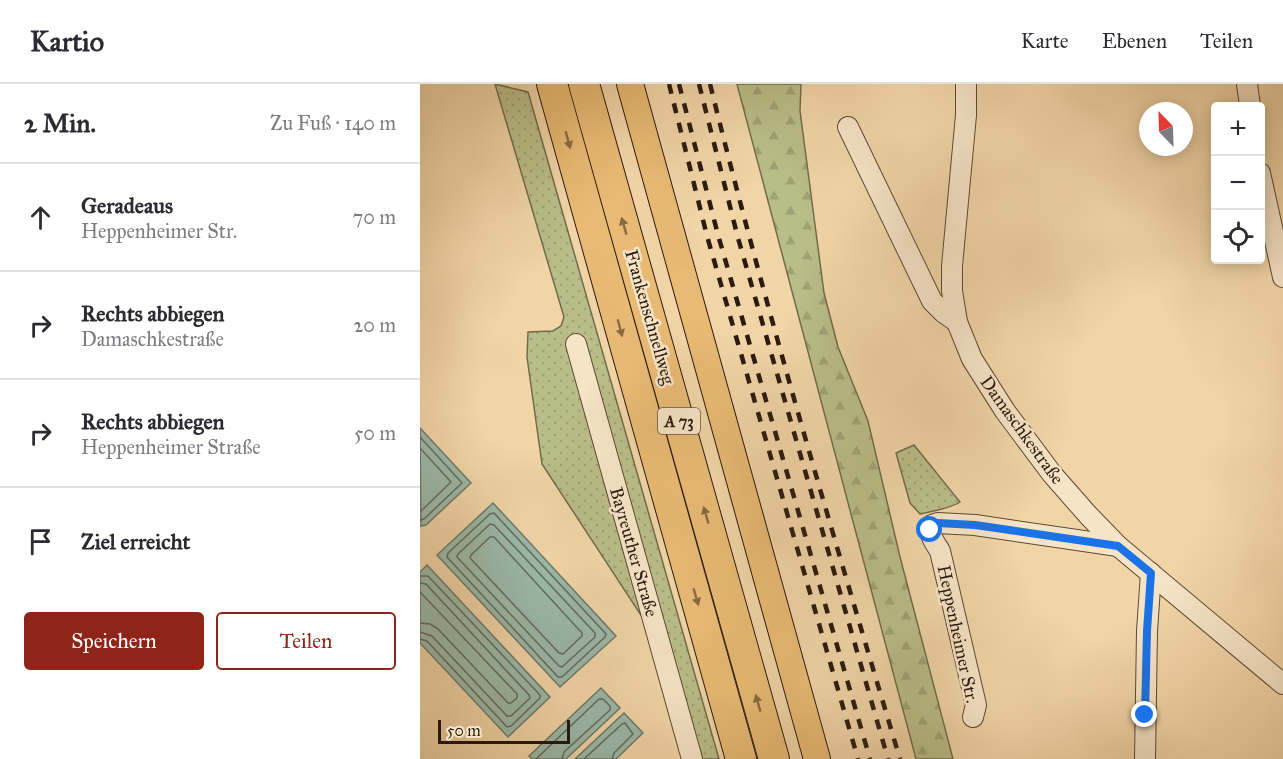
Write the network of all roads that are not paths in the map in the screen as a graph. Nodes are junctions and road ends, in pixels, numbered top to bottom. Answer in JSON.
{"nodes":[{"id":1,"x":552,"y":84,"type":"edge"},
{"id":2,"x":584,"y":84,"type":"edge"},
{"id":3,"x":630,"y":84,"type":"edge"},
{"id":4,"x":966,"y":84,"type":"edge"},
{"id":5,"x":1246,"y":84,"type":"edge"},
{"id":6,"x":1249,"y":102,"type":"edge"},
{"id":7,"x":848,"y":127,"type":"dead end"},
{"id":8,"x":1265,"y":196,"type":"edge"},
{"id":9,"x":1283,"y":277,"type":"edge"},
{"id":10,"x":957,"y":321,"type":"junction"},
{"id":11,"x":576,"y":344,"type":"dead end"},
{"id":12,"x":1118,"y":546,"type":"junction"},
{"id":13,"x":1151,"y":573,"type":"junction"},
{"id":14,"x":1283,"y":684,"type":"edge"},
{"id":15,"x":973,"y":717,"type":"dead end"},
{"id":16,"x":692,"y":759,"type":"edge"},
{"id":17,"x":741,"y":759,"type":"edge"},
{"id":18,"x":774,"y":759,"type":"edge"},
{"id":19,"x":817,"y":759,"type":"edge"},
{"id":20,"x":1145,"y":759,"type":"edge"}],
"edges":[{"from":1,"to":17,"type":"highway","name":"Frankenschnellweg","number":"A 73","one_way":true},
{"from":18,"to":2,"type":"highway","name":"Frankenschnellweg","number":"A 73","one_way":true},
{"from":3,"to":19,"type":"main road"},
{"from":4,"to":10,"type":"street","name":"Damaschkestraße"},
{"from":5,"to":6,"type":"street"},
{"from":7,"to":10,"type":"street"},
{"from":8,"to":9,"type":"street"},
{"from":10,"to":12,"type":"street","name":"Damaschkestraße"},
{"from":11,"to":16,"type":"street","name":"Bayreuther Straße"},
{"from":12,"to":13,"type":"street","name":"Damaschkestraße"},
{"from":12,"to":15,"type":"street","name":"Heppenheimer Str."},
{"from":13,"to":14,"type":"street","name":"Damaschkestraße"},
{"from":13,"to":20,"type":"street"}]}
